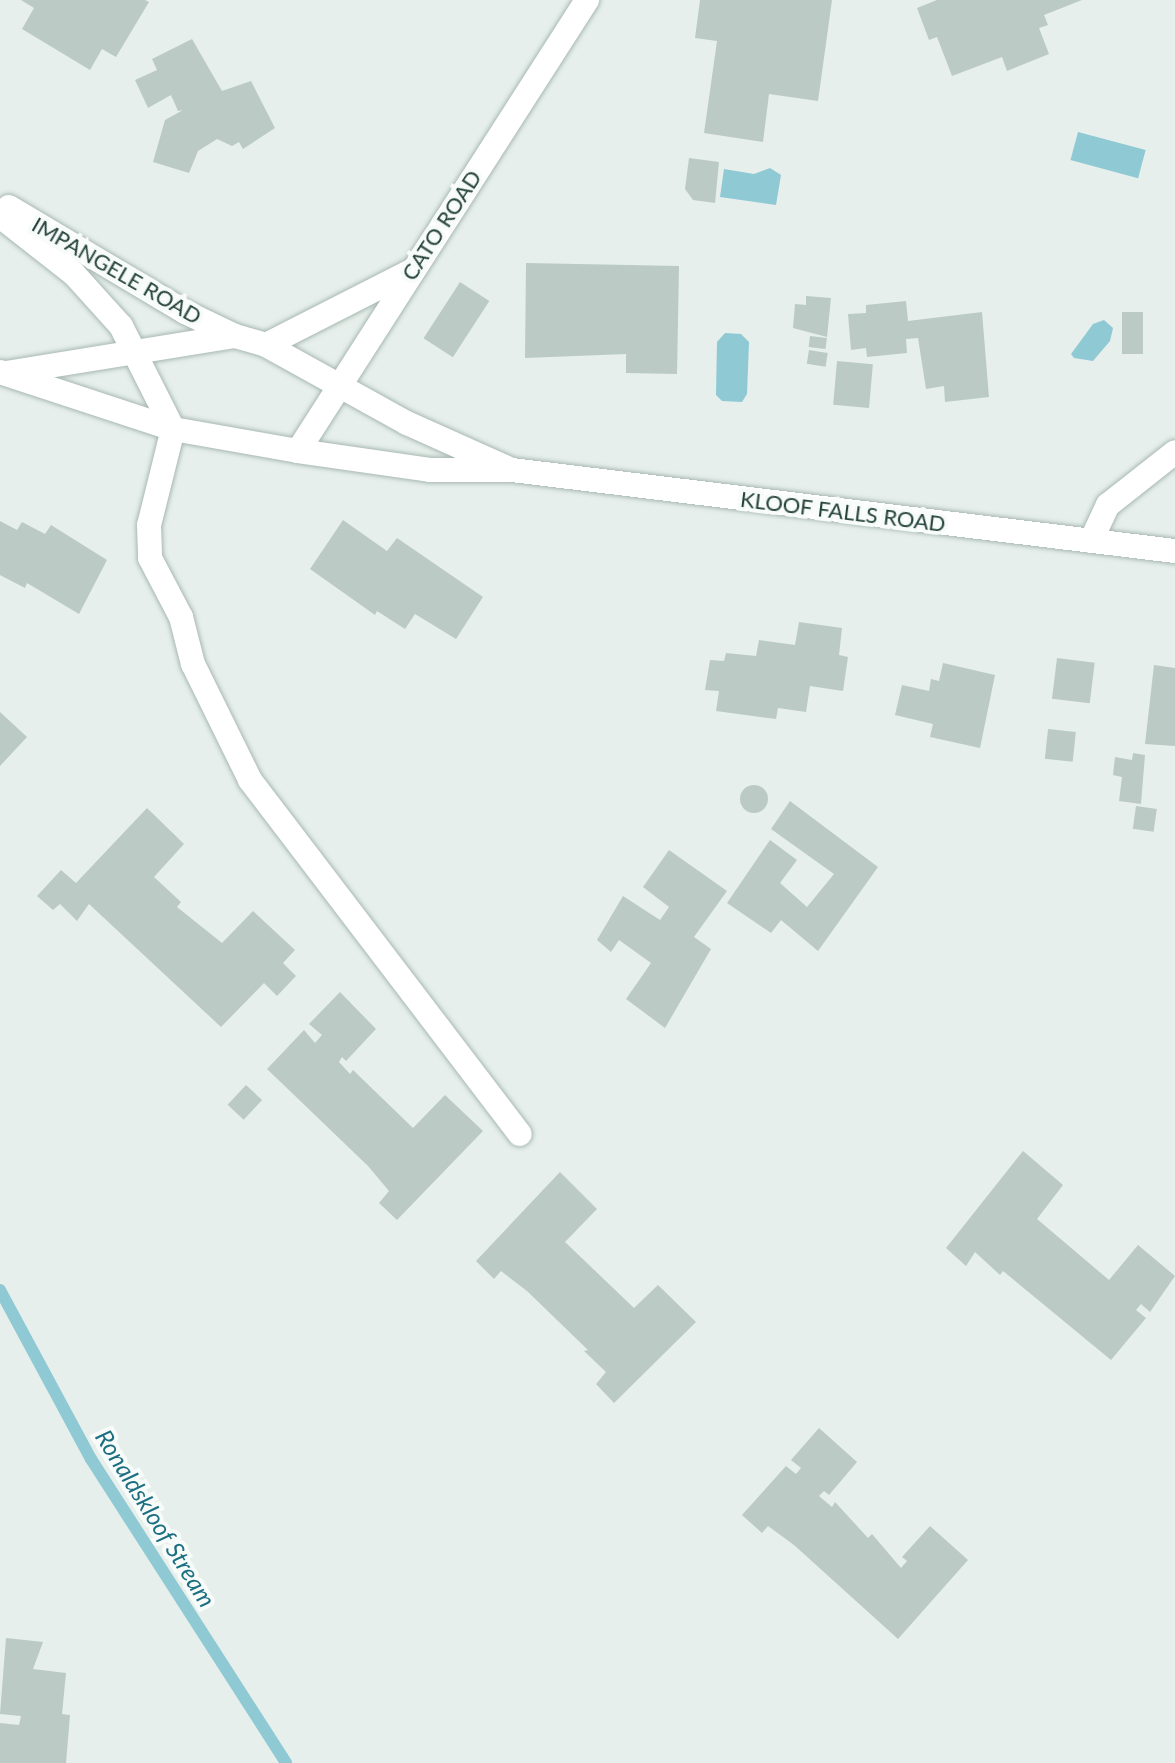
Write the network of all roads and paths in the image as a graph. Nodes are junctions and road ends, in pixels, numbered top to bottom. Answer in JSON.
{"nodes":[{"id":1,"x":587,"y":0,"type":"edge"},
{"id":2,"x":0,"y":202,"type":"edge"},
{"id":3,"x":0,"y":216,"type":"edge"},
{"id":4,"x":411,"y":271,"type":"junction"},
{"id":5,"x":235,"y":336,"type":"junction"},
{"id":6,"x":266,"y":345,"type":"junction"},
{"id":7,"x":133,"y":349,"type":"junction"},
{"id":8,"x":2,"y":373,"type":"edge"},
{"id":9,"x":341,"y":383,"type":"junction"},
{"id":10,"x":173,"y":429,"type":"junction"},
{"id":11,"x":298,"y":451,"type":"junction"},
{"id":12,"x":1175,"y":452,"type":"edge"},
{"id":13,"x":512,"y":470,"type":"junction"},
{"id":14,"x":1091,"y":541,"type":"junction"},
{"id":15,"x":1175,"y":551,"type":"edge"},
{"id":16,"x":520,"y":1134,"type":"dead end"}],
"edges":[{"from":1,"to":4,"type":"street","name":"CATO ROAD"},
{"from":2,"to":5,"type":"street","name":"IMPANGELE ROAD"},
{"from":3,"to":7,"type":"street","name":"IMPANGELE ROAD"},
{"from":4,"to":6,"type":"street"},
{"from":4,"to":9,"type":"street","name":"CATO ROAD"},
{"from":5,"to":6,"type":"street","name":"KLOOF FALLS ROAD"},
{"from":5,"to":7,"type":"street","name":"KLOOF FALLS ROAD"},
{"from":6,"to":9,"type":"street","name":"KLOOF FALLS ROAD"},
{"from":7,"to":8,"type":"street","name":"KLOOF FALLS ROAD"},
{"from":7,"to":10,"type":"street","name":"IMPANGELE ROAD"},
{"from":8,"to":10,"type":"street","name":"KLOOF FALLS ROAD"},
{"from":9,"to":11,"type":"street","name":"CATO ROAD"},
{"from":9,"to":13,"type":"street","name":"KLOOF FALLS ROAD"},
{"from":10,"to":11,"type":"street","name":"KLOOF FALLS ROAD"},
{"from":10,"to":16,"type":"street"},
{"from":11,"to":13,"type":"street","name":"KLOOF FALLS ROAD"},
{"from":12,"to":14,"type":"street"},
{"from":13,"to":14,"type":"street","name":"KLOOF FALLS ROAD"},
{"from":14,"to":15,"type":"street","name":"KLOOF FALLS ROAD"}]}
